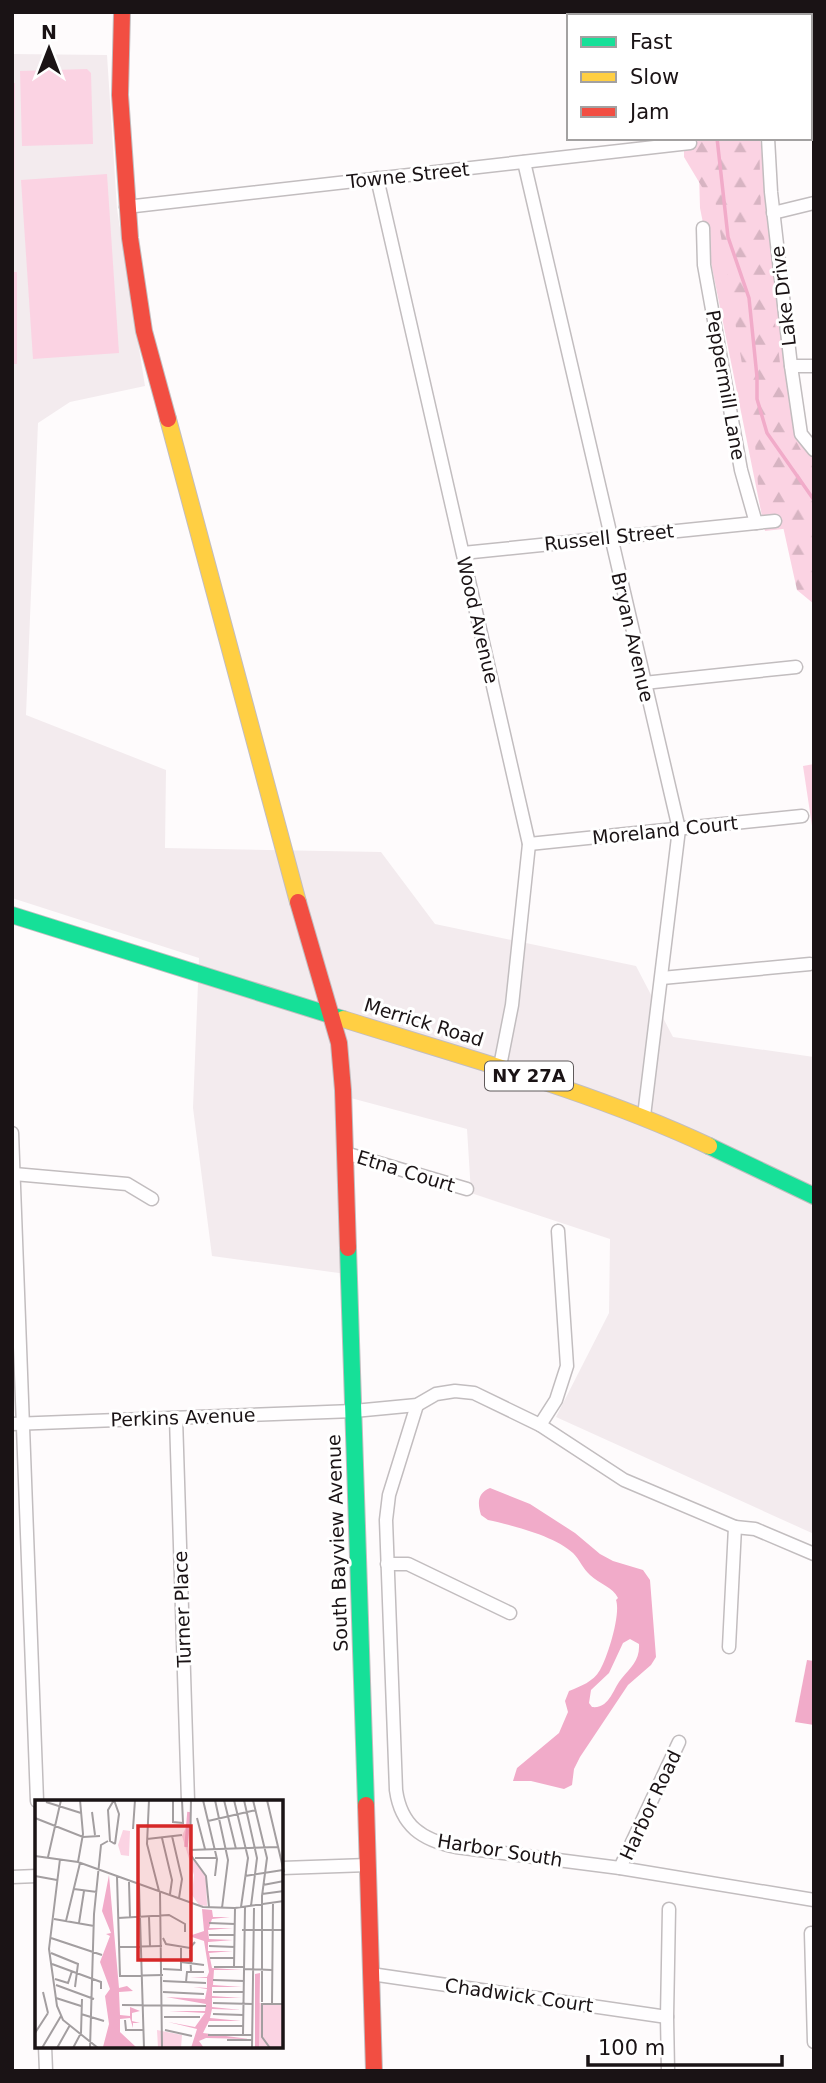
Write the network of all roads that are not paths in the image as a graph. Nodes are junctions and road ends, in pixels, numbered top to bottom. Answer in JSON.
{"nodes":[{"id":1,"x":122,"y":12,"type":"edge"},
{"id":2,"x":768,"y":140,"type":"edge"},
{"id":3,"x":690,"y":144,"type":"dead end"},
{"id":4,"x":524,"y":162,"type":"junction"},
{"id":5,"x":377,"y":178,"type":"junction"},
{"id":6,"x":814,"y":204,"type":"edge"},
{"id":7,"x":126,"y":207,"type":"junction"},
{"id":8,"x":773,"y":213,"type":"junction"},
{"id":9,"x":703,"y":228,"type":"dead end"},
{"id":10,"x":791,"y":366,"type":"junction"},
{"id":11,"x":814,"y":366,"type":"edge"},
{"id":12,"x":814,"y":450,"type":"edge"},
{"id":13,"x":775,"y":521,"type":"dead end"},
{"id":14,"x":756,"y":523,"type":"junction"},
{"id":15,"x":611,"y":537,"type":"junction"},
{"id":16,"x":463,"y":553,"type":"junction"},
{"id":17,"x":796,"y":667,"type":"dead end"},
{"id":18,"x":644,"y":683,"type":"junction"},
{"id":19,"x":802,"y":816,"type":"dead end"},
{"id":20,"x":679,"y":829,"type":"junction"},
{"id":21,"x":529,"y":844,"type":"junction"},
{"id":22,"x":12,"y":915,"type":"edge"},
{"id":23,"x":810,"y":964,"type":"dead end"},
{"id":24,"x":662,"y":978,"type":"junction"},
{"id":25,"x":331,"y":1015,"type":"junction"},
{"id":26,"x":500,"y":1066,"type":"junction"},
{"id":27,"x":644,"y":1116,"type":"junction"},
{"id":28,"x":12,"y":1133,"type":"edge"},
{"id":29,"x":345,"y":1153,"type":"junction"},
{"id":30,"x":14,"y":1174,"type":"junction"},
{"id":31,"x":467,"y":1189,"type":"dead end"},
{"id":32,"x":814,"y":1196,"type":"edge"},
{"id":33,"x":152,"y":1199,"type":"dead end"},
{"id":34,"x":558,"y":1231,"type":"dead end"},
{"id":35,"x":416,"y":1405,"type":"junction"},
{"id":36,"x":354,"y":1411,"type":"junction"},
{"id":37,"x":177,"y":1418,"type":"junction"},
{"id":38,"x":17,"y":1424,"type":"edge"},
{"id":39,"x":540,"y":1425,"type":"junction"},
{"id":40,"x":734,"y":1527,"type":"junction"},
{"id":41,"x":814,"y":1554,"type":"edge"},
{"id":42,"x":387,"y":1564,"type":"junction"},
{"id":43,"x":510,"y":1613,"type":"dead end"},
{"id":44,"x":729,"y":1647,"type":"dead end"},
{"id":45,"x":679,"y":1742,"type":"dead end"},
{"id":46,"x":37,"y":1800,"type":"edge"},
{"id":47,"x":188,"y":1800,"type":"edge"},
{"id":48,"x":368,"y":1865,"type":"junction"},
{"id":49,"x":284,"y":1868,"type":"edge"},
{"id":50,"x":620,"y":1868,"type":"junction"},
{"id":51,"x":35,"y":1876,"type":"edge"},
{"id":52,"x":12,"y":1877,"type":"edge"},
{"id":53,"x":814,"y":1900,"type":"edge"},
{"id":54,"x":669,"y":1909,"type":"dead end"},
{"id":55,"x":811,"y":1933,"type":"dead end"},
{"id":56,"x":371,"y":1974,"type":"junction"},
{"id":57,"x":667,"y":2017,"type":"junction"},
{"id":58,"x":814,"y":2042,"type":"edge"},
{"id":59,"x":45,"y":2048,"type":"edge"},
{"id":60,"x":46,"y":2071,"type":"edge"},
{"id":61,"x":374,"y":2071,"type":"edge"},
{"id":62,"x":668,"y":2071,"type":"edge"}],
"edges":[{"from":1,"to":7,"type":"main road","name":"South Bayview Avenue"},
{"from":2,"to":8,"type":"street","name":"Lake Drive"},
{"from":3,"to":4,"type":"street","name":"Towne Street"},
{"from":4,"to":5,"type":"street","name":"Towne Street"},
{"from":4,"to":15,"type":"street","name":"Bryan Avenue"},
{"from":5,"to":7,"type":"street","name":"Towne Street"},
{"from":5,"to":16,"type":"street","name":"Wood Avenue"},
{"from":6,"to":8,"type":"street"},
{"from":7,"to":25,"type":"main road","name":"South Bayview Avenue"},
{"from":8,"to":10,"type":"street","name":"Lake Drive"},
{"from":9,"to":14,"type":"street","name":"Peppermill Lane"},
{"from":10,"to":11,"type":"street"},
{"from":10,"to":12,"type":"street","name":"Lake Drive"},
{"from":13,"to":14,"type":"street"},
{"from":14,"to":15,"type":"street","name":"Russell Street"},
{"from":15,"to":16,"type":"street","name":"Russell Street"},
{"from":15,"to":18,"type":"street","name":"Bryan Avenue"},
{"from":16,"to":21,"type":"street","name":"Wood Avenue"},
{"from":17,"to":18,"type":"street"},
{"from":18,"to":20,"type":"street","name":"Bryan Avenue"},
{"from":19,"to":20,"type":"street","name":"Moreland Court"},
{"from":20,"to":21,"type":"street","name":"Moreland Court"},
{"from":20,"to":24,"type":"street","name":"Bryan Avenue"},
{"from":21,"to":26,"type":"street","name":"Wood Avenue"},
{"from":22,"to":25,"type":"main road","name":"Merrick Road","number":"NY 27A"},
{"from":23,"to":24,"type":"street"},
{"from":24,"to":27,"type":"street","name":"Bryan Avenue"},
{"from":25,"to":26,"type":"main road","name":"Merrick Road","number":"NY 27A"},
{"from":25,"to":29,"type":"main road","name":"South Bayview Avenue"},
{"from":26,"to":27,"type":"main road","name":"Merrick Road","number":"NY 27A"},
{"from":27,"to":32,"type":"main road","name":"Merrick Road"},
{"from":28,"to":30,"type":"street"},
{"from":29,"to":31,"type":"street","name":"Etna Court"},
{"from":29,"to":36,"type":"main road","name":"South Bayview Avenue"},
{"from":30,"to":33,"type":"street"},
{"from":30,"to":38,"type":"street"},
{"from":34,"to":39,"type":"street"},
{"from":35,"to":36,"type":"street","name":"Perkins Avenue"},
{"from":35,"to":39,"type":"street","name":"Perkins Avenue"},
{"from":35,"to":42,"type":"street","name":"Harbor South"},
{"from":36,"to":37,"type":"street","name":"Perkins Avenue"},
{"from":36,"to":48,"type":"main road","name":"South Bayview Avenue"},
{"from":37,"to":38,"type":"street","name":"Perkins Avenue"},
{"from":37,"to":47,"type":"street","name":"Turner Place"},
{"from":38,"to":46,"type":"street"},
{"from":39,"to":40,"type":"street","name":"Perkins Avenue"},
{"from":40,"to":41,"type":"street","name":"Perkins Avenue"},
{"from":40,"to":44,"type":"street"},
{"from":42,"to":43,"type":"street"},
{"from":42,"to":50,"type":"street","name":"Harbor South"},
{"from":45,"to":50,"type":"street","name":"Harbor Road"},
{"from":48,"to":49,"type":"street"},
{"from":48,"to":56,"type":"main road","name":"South Bayview Avenue"},
{"from":50,"to":53,"type":"street","name":"Harbor South"},
{"from":51,"to":52,"type":"street"},
{"from":54,"to":57,"type":"street"},
{"from":55,"to":58,"type":"street"},
{"from":56,"to":57,"type":"street","name":"Chadwick Court"},
{"from":56,"to":61,"type":"main road","name":"South Bayview Avenue"},
{"from":57,"to":62,"type":"street"},
{"from":59,"to":60,"type":"street"}]}
